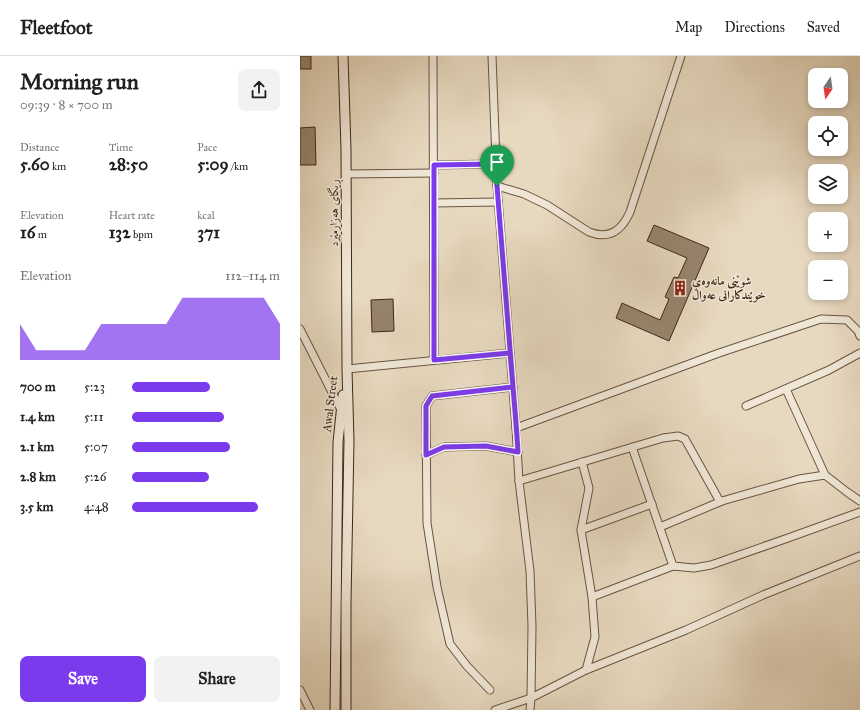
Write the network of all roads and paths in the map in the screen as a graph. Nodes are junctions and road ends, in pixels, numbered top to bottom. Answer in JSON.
{"nodes":[{"id":1,"x":343,"y":56,"type":"edge"},
{"id":2,"x":433,"y":56,"type":"edge"},
{"id":3,"x":492,"y":56,"type":"edge"},
{"id":4,"x":681,"y":56,"type":"edge"},
{"id":5,"x":496,"y":164,"type":"junction"},
{"id":6,"x":434,"y":165,"type":"junction"},
{"id":7,"x":434,"y":173,"type":"junction"},
{"id":8,"x":346,"y":174,"type":"junction"},
{"id":9,"x":497,"y":186,"type":"junction"},
{"id":10,"x":498,"y":202,"type":"junction"},
{"id":11,"x":434,"y":203,"type":"junction"},
{"id":12,"x":300,"y":329,"type":"edge"},
{"id":13,"x":860,"y":336,"type":"edge"},
{"id":14,"x":510,"y":353,"type":"junction"},
{"id":15,"x":860,"y":353,"type":"edge"},
{"id":16,"x":434,"y":360,"type":"junction"},
{"id":17,"x":346,"y":369,"type":"junction"},
{"id":18,"x":513,"y":387,"type":"junction"},
{"id":19,"x":786,"y":389,"type":"junction"},
{"id":20,"x":746,"y":406,"type":"dead end"},
{"id":21,"x":341,"y":410,"type":"junction"},
{"id":22,"x":516,"y":428,"type":"junction"},
{"id":23,"x":632,"y":447,"type":"junction"},
{"id":24,"x":518,"y":452,"type":"junction"},
{"id":25,"x":426,"y":455,"type":"junction"},
{"id":26,"x":582,"y":462,"type":"junction"},
{"id":27,"x":825,"y":475,"type":"junction"},
{"id":28,"x":519,"y":481,"type":"junction"},
{"id":29,"x":860,"y":500,"type":"edge"},
{"id":30,"x":722,"y":501,"type":"junction"},
{"id":31,"x":652,"y":504,"type":"junction"},
{"id":32,"x":860,"y":512,"type":"edge"},
{"id":33,"x":660,"y":527,"type":"junction"},
{"id":34,"x":580,"y":530,"type":"junction"},
{"id":35,"x":860,"y":556,"type":"edge"},
{"id":36,"x":673,"y":566,"type":"junction"},
{"id":37,"x":592,"y":598,"type":"junction"},
{"id":38,"x":586,"y":670,"type":"junction"},
{"id":39,"x":300,"y":690,"type":"edge"},
{"id":40,"x":490,"y":690,"type":"dead end"},
{"id":41,"x":304,"y":698,"type":"junction"},
{"id":42,"x":531,"y":698,"type":"junction"},
{"id":43,"x":302,"y":710,"type":"edge"},
{"id":44,"x":310,"y":710,"type":"edge"},
{"id":45,"x":335,"y":710,"type":"edge"},
{"id":46,"x":346,"y":710,"type":"edge"},
{"id":47,"x":495,"y":710,"type":"edge"},
{"id":48,"x":530,"y":710,"type":"edge"}],
"edges":[{"from":1,"to":8,"type":"main road","name":"ڕیگای هەزارمێرد"},
{"from":2,"to":6,"type":"street"},
{"from":3,"to":5,"type":"street"},
{"from":4,"to":9,"type":"street"},
{"from":5,"to":6,"type":"street"},
{"from":5,"to":9,"type":"street"},
{"from":6,"to":7,"type":"street"},
{"from":7,"to":8,"type":"street"},
{"from":7,"to":11,"type":"street"},
{"from":8,"to":17,"type":"main road","name":"ڕیگای هەزارمێرد"},
{"from":9,"to":10,"type":"street"},
{"from":10,"to":11,"type":"street"},
{"from":10,"to":14,"type":"street"},
{"from":11,"to":16,"type":"street"},
{"from":12,"to":21,"type":"street"},
{"from":13,"to":22,"type":"street"},
{"from":14,"to":16,"type":"street"},
{"from":14,"to":18,"type":"street"},
{"from":15,"to":19,"type":"street"},
{"from":16,"to":17,"type":"street"},
{"from":17,"to":21,"type":"main road","name":"Awal Street"},
{"from":17,"to":46,"type":"main road","name":"Awal Street"},
{"from":18,"to":22,"type":"street"},
{"from":18,"to":25,"type":"street"},
{"from":19,"to":20,"type":"street"},
{"from":19,"to":27,"type":"street"},
{"from":21,"to":45,"type":"main road","name":"Awal Street"},
{"from":22,"to":24,"type":"street"},
{"from":23,"to":26,"type":"street"},
{"from":23,"to":30,"type":"street"},
{"from":23,"to":31,"type":"street"},
{"from":24,"to":25,"type":"street"},
{"from":24,"to":28,"type":"street"},
{"from":25,"to":40,"type":"street"},
{"from":26,"to":28,"type":"street"},
{"from":26,"to":34,"type":"street"},
{"from":27,"to":29,"type":"street"},
{"from":27,"to":30,"type":"street"},
{"from":28,"to":42,"type":"street"},
{"from":30,"to":33,"type":"street"},
{"from":31,"to":33,"type":"street"},
{"from":31,"to":34,"type":"street"},
{"from":32,"to":36,"type":"street"},
{"from":33,"to":36,"type":"street"},
{"from":34,"to":37,"type":"street"},
{"from":35,"to":38,"type":"street"},
{"from":36,"to":37,"type":"street"},
{"from":37,"to":38,"type":"street"},
{"from":38,"to":42,"type":"street"},
{"from":39,"to":41,"type":"street"},
{"from":41,"to":43,"type":"street"},
{"from":41,"to":44,"type":"street"},
{"from":42,"to":47,"type":"street"},
{"from":42,"to":48,"type":"street"}]}
